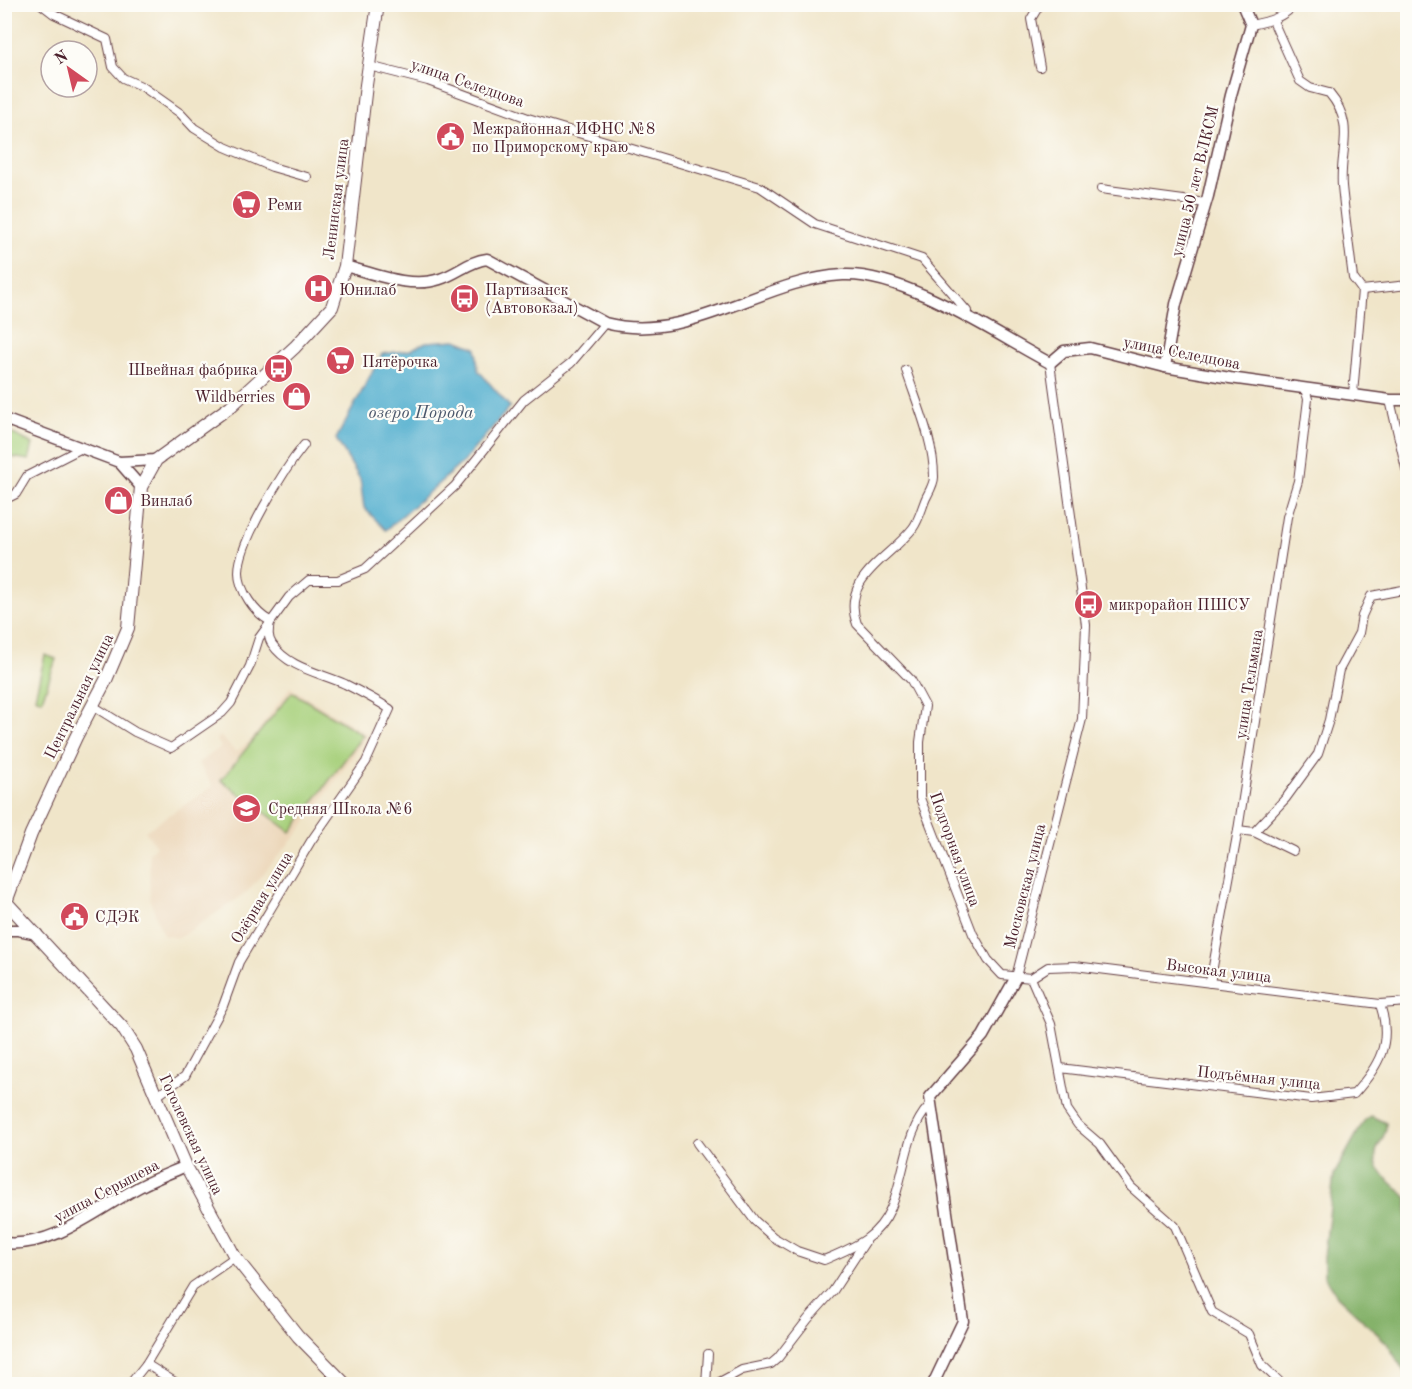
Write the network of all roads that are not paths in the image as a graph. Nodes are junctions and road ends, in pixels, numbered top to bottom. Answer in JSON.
{"nodes":[{"id":1,"x":41,"y":4,"type":"edge"},
{"id":2,"x":378,"y":4,"type":"edge"},
{"id":3,"x":1040,"y":4,"type":"edge"},
{"id":4,"x":1242,"y":4,"type":"edge"},
{"id":5,"x":1296,"y":4,"type":"edge"},
{"id":6,"x":1273,"y":21,"type":"junction"},
{"id":7,"x":1251,"y":24,"type":"junction"},
{"id":8,"x":369,"y":66,"type":"junction"},
{"id":9,"x":1040,"y":67,"type":"dead end"},
{"id":10,"x":307,"y":177,"type":"dead end"},
{"id":11,"x":1101,"y":189,"type":"dead end"},
{"id":12,"x":1206,"y":203,"type":"junction"},
{"id":13,"x":345,"y":266,"type":"junction"},
{"id":14,"x":1407,"y":285,"type":"edge"},
{"id":15,"x":1362,"y":290,"type":"junction"},
{"id":16,"x":966,"y":318,"type":"junction"},
{"id":17,"x":605,"y":323,"type":"junction"},
{"id":18,"x":1050,"y":363,"type":"junction"},
{"id":19,"x":1165,"y":367,"type":"junction"},
{"id":20,"x":906,"y":370,"type":"dead end"},
{"id":21,"x":1305,"y":389,"type":"junction"},
{"id":22,"x":1353,"y":394,"type":"junction"},
{"id":23,"x":1390,"y":400,"type":"junction"},
{"id":24,"x":1407,"y":400,"type":"edge"},
{"id":25,"x":4,"y":419,"type":"edge"},
{"id":26,"x":304,"y":446,"type":"dead end"},
{"id":27,"x":80,"y":448,"type":"junction"},
{"id":28,"x":156,"y":460,"type":"junction"},
{"id":29,"x":119,"y":462,"type":"junction"},
{"id":30,"x":1407,"y":477,"type":"edge"},
{"id":31,"x":141,"y":487,"type":"junction"},
{"id":32,"x":4,"y":500,"type":"edge"},
{"id":33,"x":1407,"y":589,"type":"edge"},
{"id":34,"x":270,"y":621,"type":"junction"},
{"id":35,"x":93,"y":706,"type":"junction"},
{"id":36,"x":1238,"y":830,"type":"junction"},
{"id":37,"x":1254,"y":832,"type":"junction"},
{"id":38,"x":1293,"y":851,"type":"dead end"},
{"id":39,"x":5,"y":903,"type":"edge"},
{"id":40,"x":4,"y":930,"type":"edge"},
{"id":41,"x":37,"y":934,"type":"junction"},
{"id":42,"x":1016,"y":977,"type":"junction"},
{"id":43,"x":1031,"y":978,"type":"junction"},
{"id":44,"x":1210,"y":983,"type":"junction"},
{"id":45,"x":1407,"y":1002,"type":"edge"},
{"id":46,"x":1380,"y":1004,"type":"junction"},
{"id":47,"x":1060,"y":1068,"type":"junction"},
{"id":48,"x":157,"y":1096,"type":"junction"},
{"id":49,"x":929,"y":1106,"type":"junction"},
{"id":50,"x":697,"y":1143,"type":"dead end"},
{"id":51,"x":186,"y":1167,"type":"junction"},
{"id":52,"x":867,"y":1238,"type":"junction"},
{"id":53,"x":4,"y":1242,"type":"edge"},
{"id":54,"x":235,"y":1257,"type":"junction"},
{"id":55,"x":708,"y":1354,"type":"dead end"},
{"id":56,"x":146,"y":1364,"type":"junction"},
{"id":57,"x":130,"y":1384,"type":"edge"},
{"id":58,"x":178,"y":1384,"type":"edge"},
{"id":59,"x":345,"y":1384,"type":"edge"},
{"id":60,"x":706,"y":1384,"type":"edge"},
{"id":61,"x":716,"y":1384,"type":"edge"},
{"id":62,"x":933,"y":1384,"type":"edge"},
{"id":63,"x":1282,"y":1384,"type":"edge"}],
"edges":[{"from":1,"to":10,"type":"street"},
{"from":2,"to":8,"type":"main road","name":"Ленинская улица"},
{"from":3,"to":9,"type":"street"},
{"from":4,"to":7,"type":"street"},
{"from":5,"to":6,"type":"street"},
{"from":6,"to":7,"type":"street"},
{"from":6,"to":15,"type":"street"},
{"from":7,"to":12,"type":"street","name":"улица 50 лет ВЛКСМ"},
{"from":8,"to":13,"type":"main road","name":"Ленинская улица"},
{"from":8,"to":16,"type":"street","name":"улица Селедцова"},
{"from":11,"to":12,"type":"street"},
{"from":12,"to":19,"type":"street","name":"улица 50 лет ВЛКСМ"},
{"from":13,"to":17,"type":"street"},
{"from":13,"to":28,"type":"main road","name":"Ленинская улица"},
{"from":14,"to":15,"type":"street"},
{"from":15,"to":22,"type":"street"},
{"from":16,"to":17,"type":"street"},
{"from":16,"to":18,"type":"street"},
{"from":17,"to":34,"type":"street"},
{"from":18,"to":19,"type":"street","name":"улица Селедцова"},
{"from":18,"to":42,"type":"street","name":"Московская улица"},
{"from":19,"to":21,"type":"street","name":"улица Селедцова"},
{"from":20,"to":42,"type":"street","name":"Подгорная улица"},
{"from":21,"to":22,"type":"street","name":"улица Селедцова"},
{"from":21,"to":36,"type":"street","name":"улица Тельмана"},
{"from":22,"to":23,"type":"street","name":"улица Селедцова"},
{"from":23,"to":24,"type":"street","name":"улица Селедцова"},
{"from":23,"to":30,"type":"street"},
{"from":25,"to":27,"type":"street"},
{"from":26,"to":34,"type":"street"},
{"from":27,"to":29,"type":"street"},
{"from":27,"to":32,"type":"street"},
{"from":28,"to":29,"type":"street"},
{"from":28,"to":31,"type":"main road","name":"Центральная улица"},
{"from":29,"to":31,"type":"street"},
{"from":31,"to":35,"type":"main road","name":"Центральная улица"},
{"from":33,"to":37,"type":"street"},
{"from":34,"to":35,"type":"street"},
{"from":34,"to":48,"type":"street","name":"Озёрная улица"},
{"from":35,"to":39,"type":"main road","name":"Центральная улица"},
{"from":36,"to":37,"type":"street"},
{"from":36,"to":44,"type":"street","name":"улица Тельмана"},
{"from":37,"to":38,"type":"street"},
{"from":39,"to":41,"type":"main road","name":"Гоголевская улица"},
{"from":40,"to":41,"type":"street"},
{"from":41,"to":48,"type":"main road","name":"Гоголевская улица"},
{"from":42,"to":43,"type":"street"},
{"from":42,"to":49,"type":"street","name":"Московская улица"},
{"from":43,"to":44,"type":"street","name":"Высокая улица"},
{"from":43,"to":47,"type":"street"},
{"from":44,"to":46,"type":"street","name":"Высокая улица"},
{"from":45,"to":46,"type":"street","name":"Высокая улица"},
{"from":46,"to":47,"type":"street","name":"Подъёмная улица"},
{"from":47,"to":63,"type":"street"},
{"from":48,"to":51,"type":"main road","name":"Гоголевская улица"},
{"from":49,"to":52,"type":"street"},
{"from":49,"to":62,"type":"street"},
{"from":50,"to":52,"type":"street"},
{"from":51,"to":53,"type":"street","name":"улица Серышева"},
{"from":51,"to":54,"type":"main road","name":"Гоголевская улица"},
{"from":52,"to":61,"type":"street"},
{"from":54,"to":56,"type":"street"},
{"from":54,"to":59,"type":"main road","name":"Гоголевская улица"},
{"from":55,"to":60,"type":"street"},
{"from":56,"to":57,"type":"street"},
{"from":56,"to":58,"type":"street"}]}
